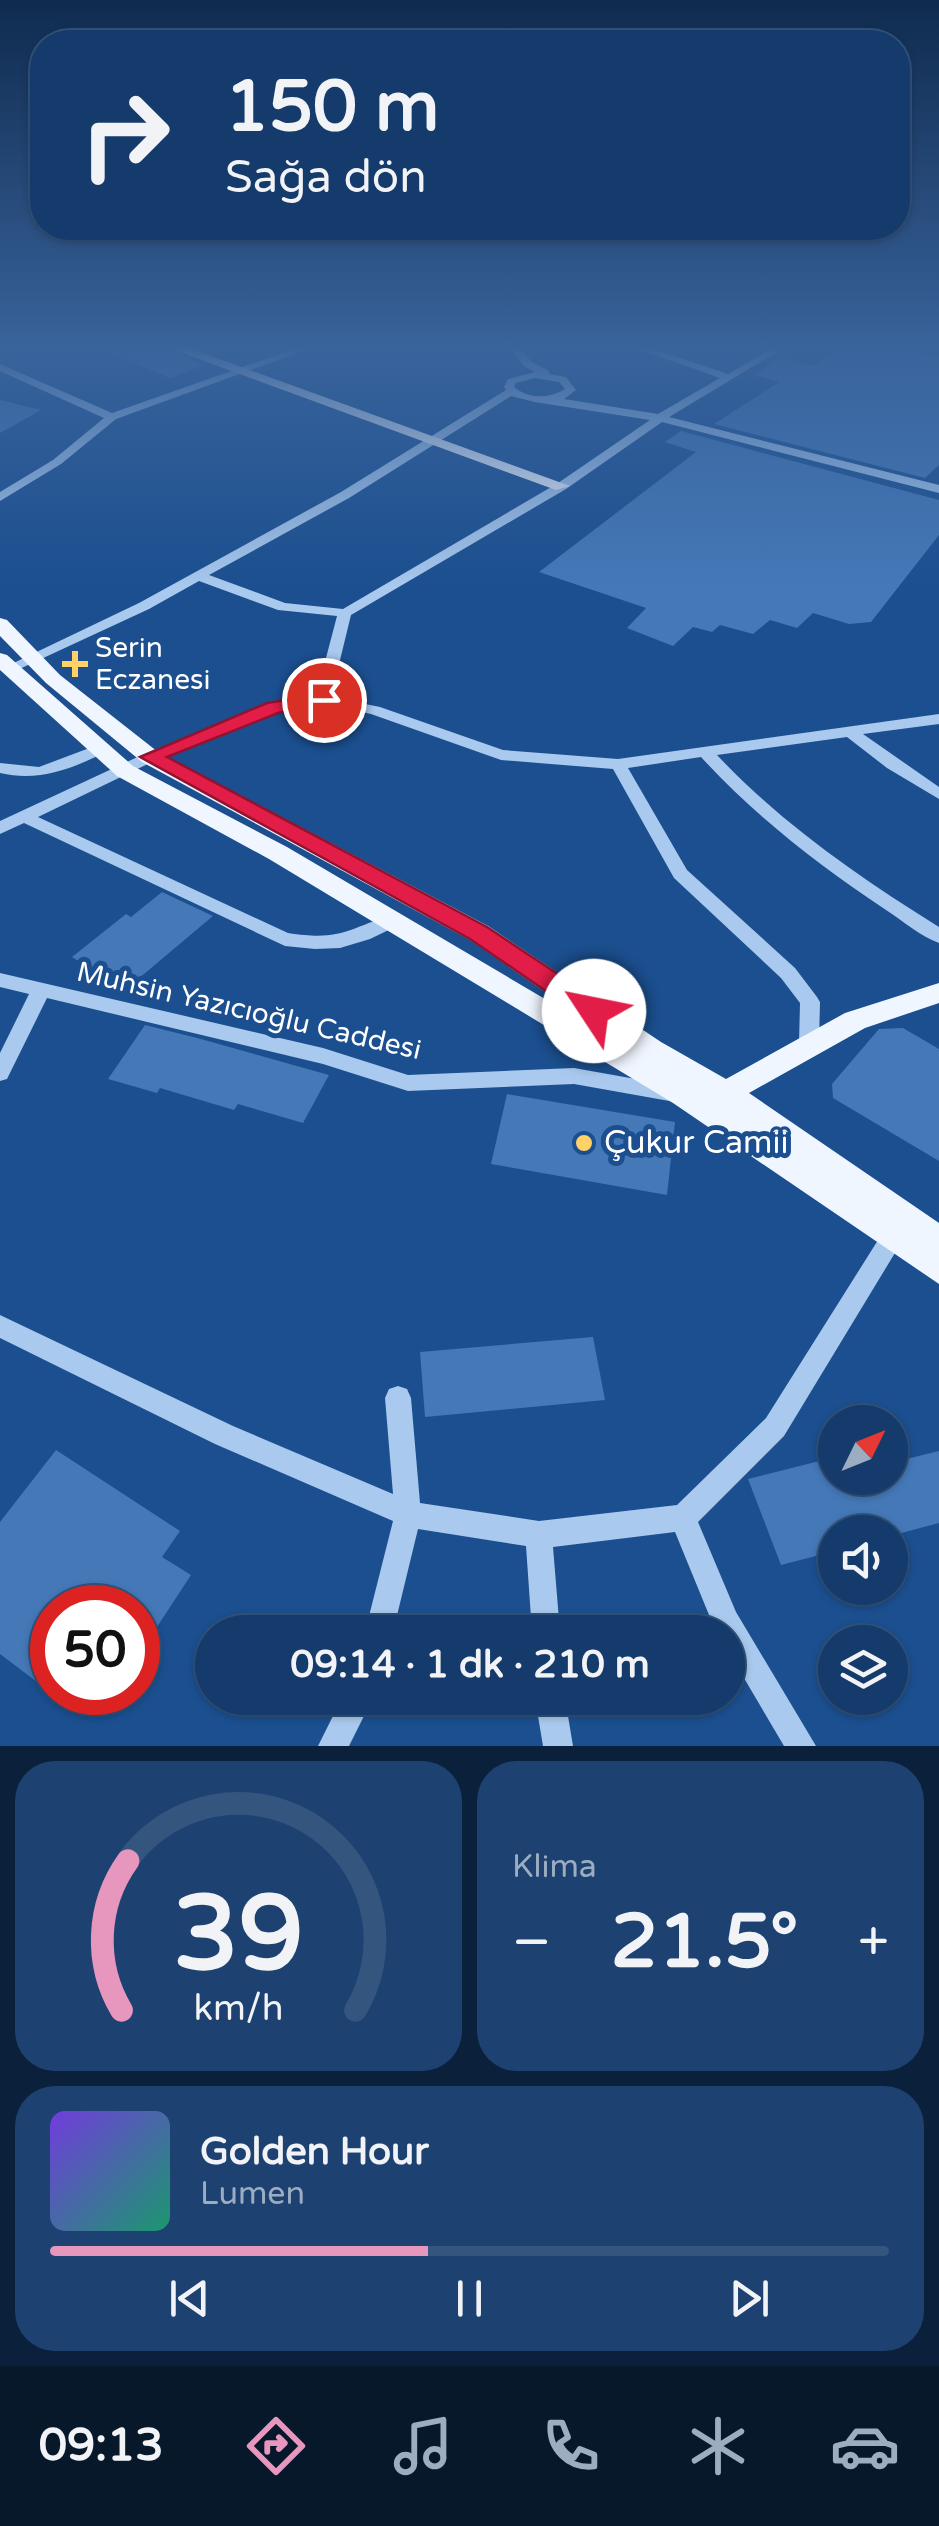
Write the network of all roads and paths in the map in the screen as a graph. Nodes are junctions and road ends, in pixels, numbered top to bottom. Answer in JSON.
{"nodes":[{"id":1,"x":102,"y":425,"type":"edge"},
{"id":2,"x":389,"y":425,"type":"edge"},
{"id":3,"x":455,"y":425,"type":"edge"},
{"id":4,"x":649,"y":425,"type":"edge"},
{"id":5,"x":689,"y":425,"type":"edge"},
{"id":6,"x":430,"y":440,"type":"junction"},
{"id":7,"x":562,"y":486,"type":"junction"},
{"id":8,"x":939,"y":489,"type":"edge"},
{"id":9,"x":0,"y":497,"type":"edge"},
{"id":10,"x":198,"y":576,"type":"junction"},
{"id":11,"x":344,"y":613,"type":"junction"},
{"id":12,"x":0,"y":624,"type":"edge"},
{"id":13,"x":13,"y":662,"type":"edge"},
{"id":14,"x":324,"y":700,"type":"junction"},
{"id":15,"x":939,"y":718,"type":"edge"},
{"id":16,"x":849,"y":731,"type":"junction"},
{"id":17,"x":100,"y":749,"type":"junction"},
{"id":18,"x":705,"y":752,"type":"junction"},
{"id":19,"x":150,"y":757,"type":"junction"},
{"id":20,"x":618,"y":764,"type":"junction"},
{"id":21,"x":0,"y":768,"type":"edge"},
{"id":22,"x":124,"y":771,"type":"junction"},
{"id":23,"x":34,"y":774,"type":"junction"},
{"id":24,"x":939,"y":794,"type":"edge"},
{"id":25,"x":48,"y":807,"type":"junction"},
{"id":26,"x":24,"y":817,"type":"junction"},
{"id":27,"x":0,"y":828,"type":"edge"},
{"id":28,"x":391,"y":921,"type":"junction"},
{"id":29,"x":939,"y":936,"type":"edge"},
{"id":30,"x":0,"y":980,"type":"edge"},
{"id":31,"x":40,"y":990,"type":"junction"},
{"id":32,"x":939,"y":992,"type":"edge"},
{"id":33,"x":809,"y":1042,"type":"junction"},
{"id":34,"x":0,"y":1073,"type":"edge"},
{"id":35,"x":726,"y":1092,"type":"junction"},
{"id":36,"x":683,"y":1096,"type":"junction"},
{"id":37,"x":893,"y":1236,"type":"junction"},
{"id":38,"x":939,"y":1241,"type":"edge"},
{"id":39,"x":939,"y":1269,"type":"edge"},
{"id":40,"x":0,"y":1326,"type":"edge"},
{"id":41,"x":398,"y":1398,"type":"dead end"},
{"id":42,"x":408,"y":1514,"type":"junction"},
{"id":43,"x":683,"y":1518,"type":"junction"},
{"id":44,"x":539,"y":1536,"type":"junction"},
{"id":45,"x":383,"y":1615,"type":"edge"},
{"id":46,"x":545,"y":1615,"type":"edge"},
{"id":47,"x":349,"y":1715,"type":"edge"},
{"id":48,"x":553,"y":1715,"type":"edge"},
{"id":49,"x":333,"y":1746,"type":"edge"},
{"id":50,"x":558,"y":1746,"type":"edge"},
{"id":51,"x":801,"y":1746,"type":"edge"}],
"edges":[{"from":1,"to":9,"type":"street"},
{"from":2,"to":6,"type":"main road"},
{"from":3,"to":6,"type":"street"},
{"from":4,"to":7,"type":"street"},
{"from":5,"to":8,"type":"street"},
{"from":6,"to":7,"type":"main road"},
{"from":6,"to":10,"type":"street"},
{"from":7,"to":11,"type":"street"},
{"from":10,"to":11,"type":"street"},
{"from":10,"to":13,"type":"street"},
{"from":11,"to":14,"type":"street"},
{"from":12,"to":13,"type":"main road"},
{"from":13,"to":17,"type":"main road"},
{"from":13,"to":19,"type":"main road"},
{"from":14,"to":19,"type":"street"},
{"from":14,"to":20,"type":"street"},
{"from":15,"to":16,"type":"street"},
{"from":16,"to":18,"type":"street"},
{"from":16,"to":24,"type":"street"},
{"from":17,"to":22,"type":"main road"},
{"from":17,"to":23,"type":"street"},
{"from":18,"to":20,"type":"street"},
{"from":18,"to":29,"type":"street"},
{"from":19,"to":22,"type":"street"},
{"from":19,"to":35,"type":"main road"},
{"from":20,"to":33,"type":"street"},
{"from":21,"to":23,"type":"street"},
{"from":22,"to":25,"type":"street"},
{"from":22,"to":28,"type":"main road"},
{"from":23,"to":25,"type":"street"},
{"from":25,"to":26,"type":"street"},
{"from":26,"to":27,"type":"street"},
{"from":26,"to":28,"type":"street"},
{"from":28,"to":36,"type":"main road"},
{"from":30,"to":31,"type":"street","name":"Muhsin Yazıcıoğlu Caddesi"},
{"from":31,"to":34,"type":"street"},
{"from":31,"to":36,"type":"street","name":"Muhsin Yazıcıoğlu Caddesi"},
{"from":32,"to":33,"type":"main road"},
{"from":33,"to":35,"type":"main road"},
{"from":35,"to":36,"type":"street","name":"Muhsin Yazıcıoğlu Caddesi"},
{"from":35,"to":38,"type":"main road"},
{"from":36,"to":37,"type":"main road"},
{"from":37,"to":39,"type":"main road"},
{"from":37,"to":43,"type":"street"},
{"from":40,"to":42,"type":"street"},
{"from":41,"to":42,"type":"street"},
{"from":42,"to":44,"type":"street"},
{"from":42,"to":45,"type":"street"},
{"from":43,"to":44,"type":"street"},
{"from":43,"to":51,"type":"street"},
{"from":44,"to":46,"type":"street"},
{"from":47,"to":49,"type":"street"},
{"from":48,"to":50,"type":"street"}]}
